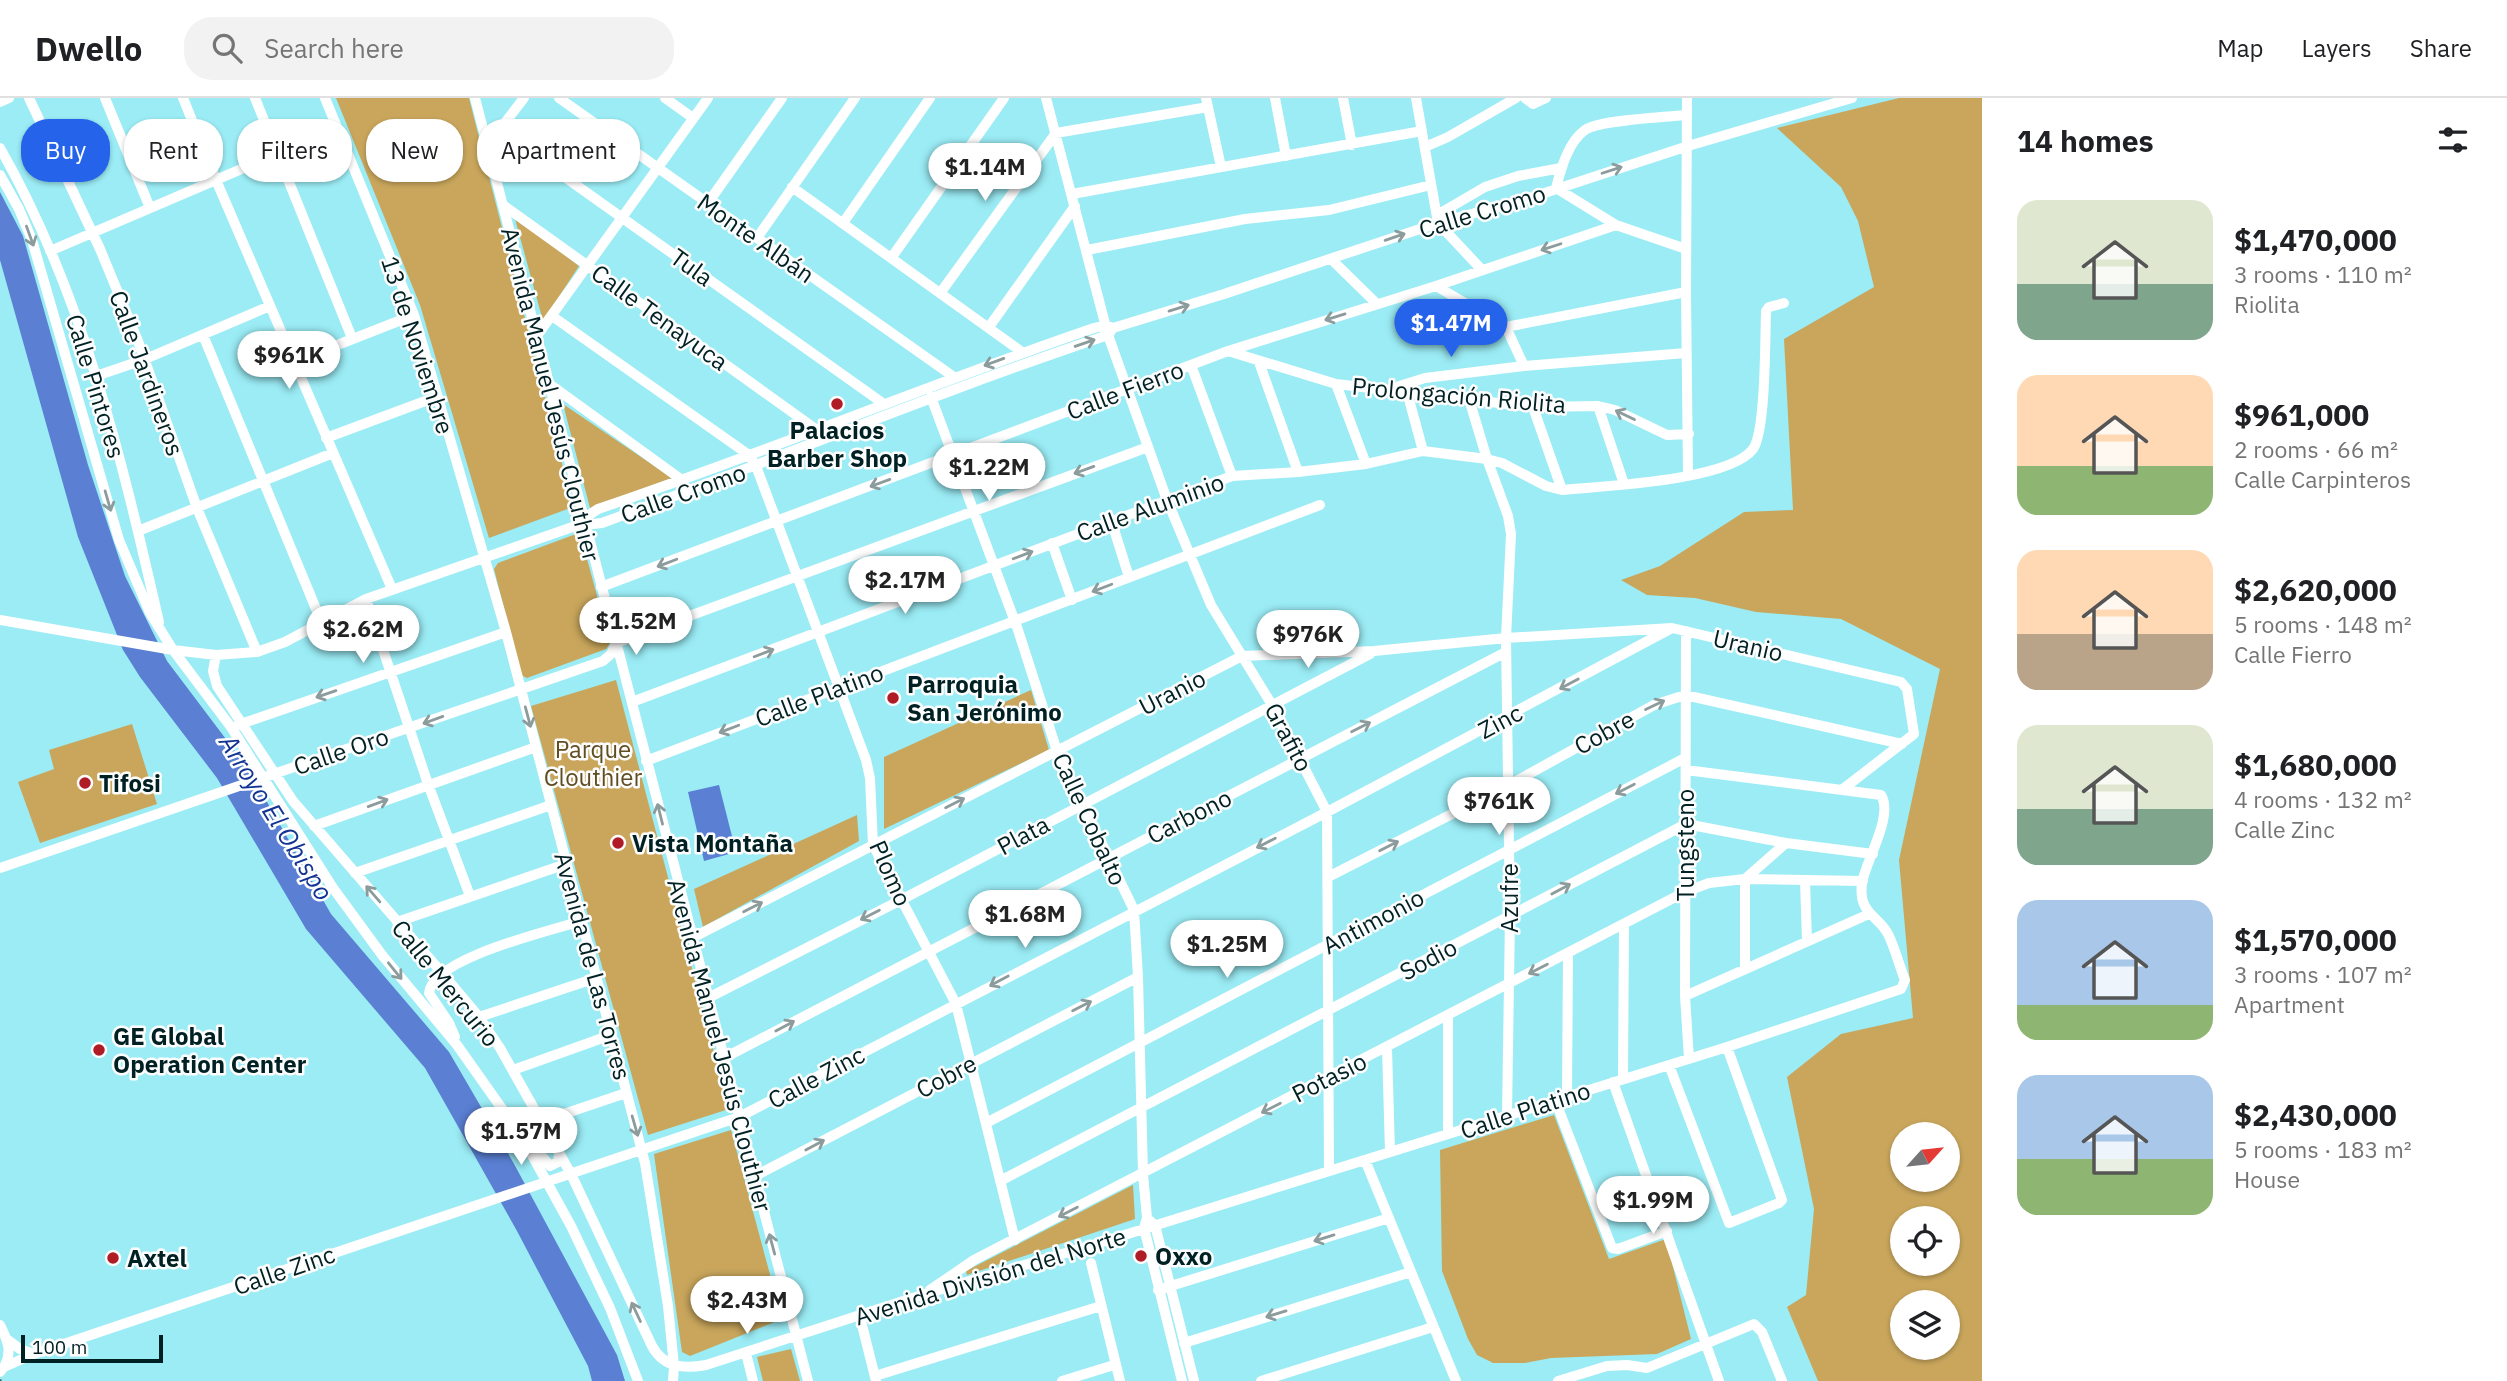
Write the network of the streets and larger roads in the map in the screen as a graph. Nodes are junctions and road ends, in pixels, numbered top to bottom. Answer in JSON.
{"nodes":[{"id":1,"x":9,"y":98,"type":"edge"},
{"id":2,"x":29,"y":98,"type":"edge"},
{"id":3,"x":105,"y":98,"type":"edge"},
{"id":4,"x":183,"y":98,"type":"edge"},
{"id":5,"x":255,"y":98,"type":"edge"},
{"id":6,"x":325,"y":98,"type":"edge"},
{"id":7,"x":475,"y":98,"type":"edge"},
{"id":8,"x":524,"y":98,"type":"edge"},
{"id":9,"x":559,"y":98,"type":"edge"},
{"id":10,"x":665,"y":98,"type":"edge"},
{"id":11,"x":708,"y":98,"type":"edge"},
{"id":12,"x":782,"y":98,"type":"edge"},
{"id":13,"x":855,"y":98,"type":"edge"},
{"id":14,"x":930,"y":98,"type":"edge"},
{"id":15,"x":1004,"y":98,"type":"edge"},
{"id":16,"x":1046,"y":98,"type":"edge"},
{"id":17,"x":1275,"y":98,"type":"edge"},
{"id":18,"x":1343,"y":98,"type":"edge"},
{"id":19,"x":1416,"y":98,"type":"edge"},
{"id":20,"x":1516,"y":98,"type":"edge"},
{"id":21,"x":1525,"y":98,"type":"edge"},
{"id":22,"x":1546,"y":98,"type":"edge"},
{"id":23,"x":1687,"y":98,"type":"edge"},
{"id":24,"x":1852,"y":98,"type":"edge"},
{"id":25,"x":0,"y":102,"type":"edge"},
{"id":26,"x":1207,"y":102,"type":"edge"},
{"id":27,"x":1687,"y":115,"type":"junction"},
{"id":28,"x":693,"y":118,"type":"junction"},
{"id":29,"x":191,"y":119,"type":"edge"},
{"id":30,"x":263,"y":119,"type":"edge"},
{"id":31,"x":333,"y":119,"type":"edge"},
{"id":32,"x":480,"y":119,"type":"edge"},
{"id":33,"x":509,"y":119,"type":"edge"},
{"id":34,"x":1422,"y":131,"type":"junction"},
{"id":35,"x":1055,"y":133,"type":"junction"},
{"id":36,"x":1352,"y":145,"type":"junction"},
{"id":37,"x":1688,"y":146,"type":"junction"},
{"id":38,"x":1425,"y":147,"type":"junction"},
{"id":39,"x":0,"y":148,"type":"edge"},
{"id":40,"x":1286,"y":156,"type":"junction"},
{"id":41,"x":352,"y":164,"type":"edge"},
{"id":42,"x":1221,"y":167,"type":"junction"},
{"id":43,"x":1561,"y":168,"type":"junction"},
{"id":44,"x":658,"y":169,"type":"junction"},
{"id":45,"x":0,"y":175,"type":"edge"},
{"id":46,"x":211,"y":182,"type":"edge"},
{"id":47,"x":217,"y":182,"type":"edge"},
{"id":48,"x":289,"y":182,"type":"edge"},
{"id":49,"x":497,"y":182,"type":"edge"},
{"id":50,"x":573,"y":182,"type":"edge"},
{"id":51,"x":1431,"y":185,"type":"junction"},
{"id":52,"x":792,"y":187,"type":"junction"},
{"id":53,"x":1556,"y":188,"type":"junction"},
{"id":54,"x":1072,"y":194,"type":"junction"},
{"id":55,"x":708,"y":203,"type":"junction"},
{"id":56,"x":503,"y":205,"type":"junction"},
{"id":57,"x":1075,"y":206,"type":"junction"},
{"id":58,"x":150,"y":208,"type":"junction"},
{"id":59,"x":623,"y":217,"type":"junction"},
{"id":60,"x":1437,"y":219,"type":"junction"},
{"id":61,"x":843,"y":223,"type":"junction"},
{"id":62,"x":1616,"y":225,"type":"junction"},
{"id":63,"x":91,"y":232,"type":"junction"},
{"id":64,"x":757,"y":238,"type":"junction"},
{"id":65,"x":1686,"y":249,"type":"junction"},
{"id":66,"x":1087,"y":250,"type":"junction"},
{"id":67,"x":50,"y":251,"type":"junction"},
{"id":68,"x":892,"y":257,"type":"junction"},
{"id":69,"x":1331,"y":259,"type":"junction"},
{"id":70,"x":588,"y":266,"type":"junction"},
{"id":71,"x":1482,"y":270,"type":"junction"},
{"id":72,"x":1436,"y":286,"type":"junction"},
{"id":73,"x":941,"y":292,"type":"junction"},
{"id":74,"x":1686,"y":292,"type":"junction"},
{"id":75,"x":1784,"y":303,"type":"dead end"},
{"id":76,"x":1377,"y":304,"type":"junction"},
{"id":77,"x":270,"y":306,"type":"junction"},
{"id":78,"x":414,"y":315,"type":"junction"},
{"id":79,"x":552,"y":317,"type":"junction"},
{"id":80,"x":989,"y":327,"type":"junction"},
{"id":81,"x":1506,"y":327,"type":"junction"},
{"id":82,"x":1109,"y":329,"type":"junction"},
{"id":83,"x":203,"y":335,"type":"junction"},
{"id":84,"x":536,"y":337,"type":"junction"},
{"id":85,"x":352,"y":338,"type":"junction"},
{"id":86,"x":1228,"y":351,"type":"junction"},
{"id":87,"x":1023,"y":352,"type":"junction"},
{"id":88,"x":1686,"y":353,"type":"junction"},
{"id":89,"x":143,"y":360,"type":"junction"},
{"id":90,"x":293,"y":362,"type":"junction"},
{"id":91,"x":1259,"y":362,"type":"junction"},
{"id":92,"x":1191,"y":365,"type":"junction"},
{"id":93,"x":1524,"y":366,"type":"junction"},
{"id":94,"x":96,"y":376,"type":"junction"},
{"id":95,"x":954,"y":377,"type":"junction"},
{"id":96,"x":548,"y":383,"type":"junction"},
{"id":97,"x":1336,"y":384,"type":"junction"},
{"id":98,"x":1127,"y":390,"type":"junction"},
{"id":99,"x":1388,"y":390,"type":"junction"},
{"id":100,"x":1407,"y":392,"type":"junction"},
{"id":101,"x":436,"y":397,"type":"junction"},
{"id":102,"x":931,"y":397,"type":"junction"},
{"id":103,"x":1469,"y":399,"type":"junction"},
{"id":104,"x":884,"y":404,"type":"junction"},
{"id":105,"x":1598,"y":405,"type":"junction"},
{"id":106,"x":1533,"y":407,"type":"junction"},
{"id":107,"x":817,"y":430,"type":"junction"},
{"id":108,"x":1689,"y":434,"type":"junction"},
{"id":109,"x":327,"y":438,"type":"junction"},
{"id":110,"x":1148,"y":447,"type":"junction"},
{"id":111,"x":1423,"y":451,"type":"junction"},
{"id":112,"x":333,"y":453,"type":"junction"},
{"id":113,"x":749,"y":455,"type":"junction"},
{"id":114,"x":953,"y":456,"type":"junction"},
{"id":115,"x":1486,"y":459,"type":"junction"},
{"id":116,"x":1366,"y":464,"type":"junction"},
{"id":117,"x":756,"y":466,"type":"junction"},
{"id":118,"x":1298,"y":472,"type":"junction"},
{"id":119,"x":1232,"y":476,"type":"junction"},
{"id":120,"x":1688,"y":476,"type":"junction"},
{"id":121,"x":263,"y":480,"type":"junction"},
{"id":122,"x":682,"y":481,"type":"junction"},
{"id":123,"x":1624,"y":484,"type":"junction"},
{"id":124,"x":1562,"y":490,"type":"junction"},
{"id":125,"x":1167,"y":500,"type":"junction"},
{"id":126,"x":1320,"y":505,"type":"dead end"},
{"id":127,"x":197,"y":508,"type":"junction"},
{"id":128,"x":975,"y":511,"type":"junction"},
{"id":129,"x":778,"y":521,"type":"junction"},
{"id":130,"x":584,"y":523,"type":"junction"},
{"id":131,"x":1112,"y":523,"type":"junction"},
{"id":132,"x":138,"y":531,"type":"junction"},
{"id":133,"x":1052,"y":543,"type":"junction"},
{"id":134,"x":1189,"y":555,"type":"junction"},
{"id":135,"x":485,"y":556,"type":"junction"},
{"id":136,"x":995,"y":565,"type":"junction"},
{"id":137,"x":797,"y":577,"type":"junction"},
{"id":138,"x":1129,"y":577,"type":"junction"},
{"id":139,"x":601,"y":587,"type":"junction"},
{"id":140,"x":392,"y":589,"type":"junction"},
{"id":141,"x":366,"y":599,"type":"junction"},
{"id":142,"x":1072,"y":600,"type":"junction"},
{"id":143,"x":0,"y":620,"type":"edge"},
{"id":144,"x":321,"y":621,"type":"junction"},
{"id":145,"x":1014,"y":621,"type":"junction"},
{"id":146,"x":1672,"y":628,"type":"junction"},
{"id":147,"x":1686,"y":631,"type":"junction"},
{"id":148,"x":506,"y":632,"type":"junction"},
{"id":149,"x":819,"y":632,"type":"junction"},
{"id":150,"x":162,"y":635,"type":"junction"},
{"id":151,"x":1506,"y":638,"type":"junction"},
{"id":152,"x":616,"y":643,"type":"junction"},
{"id":153,"x":173,"y":650,"type":"junction"},
{"id":154,"x":257,"y":652,"type":"junction"},
{"id":155,"x":1374,"y":652,"type":"junction"},
{"id":156,"x":1506,"y":652,"type":"junction"},
{"id":157,"x":216,"y":654,"type":"junction"},
{"id":158,"x":1242,"y":656,"type":"junction"},
{"id":159,"x":603,"y":661,"type":"junction"},
{"id":160,"x":391,"y":672,"type":"junction"},
{"id":161,"x":625,"y":678,"type":"junction"},
{"id":162,"x":520,"y":688,"type":"junction"},
{"id":163,"x":838,"y":688,"type":"junction"},
{"id":164,"x":1685,"y":695,"type":"junction"},
{"id":165,"x":632,"y":702,"type":"junction"},
{"id":166,"x":1272,"y":705,"type":"junction"},
{"id":167,"x":1508,"y":717,"type":"junction"},
{"id":168,"x":243,"y":723,"type":"junction"},
{"id":169,"x":231,"y":727,"type":"junction"},
{"id":170,"x":410,"y":728,"type":"junction"},
{"id":171,"x":1902,"y":744,"type":"junction"},
{"id":172,"x":536,"y":747,"type":"junction"},
{"id":173,"x":1056,"y":751,"type":"junction"},
{"id":174,"x":1300,"y":758,"type":"junction"},
{"id":175,"x":646,"y":761,"type":"junction"},
{"id":176,"x":1685,"y":764,"type":"junction"},
{"id":177,"x":265,"y":777,"type":"junction"},
{"id":178,"x":428,"y":785,"type":"junction"},
{"id":179,"x":1509,"y":785,"type":"junction"},
{"id":180,"x":1843,"y":789,"type":"junction"},
{"id":181,"x":293,"y":801,"type":"junction"},
{"id":182,"x":1082,"y":804,"type":"junction"},
{"id":183,"x":551,"y":805,"type":"junction"},
{"id":184,"x":283,"y":808,"type":"junction"},
{"id":185,"x":1327,"y":812,"type":"junction"},
{"id":186,"x":1686,"y":824,"type":"junction"},
{"id":187,"x":314,"y":826,"type":"junction"},
{"id":188,"x":450,"y":839,"type":"junction"},
{"id":189,"x":1786,"y":843,"type":"junction"},
{"id":190,"x":873,"y":845,"type":"junction"},
{"id":191,"x":1509,"y":849,"type":"junction"},
{"id":192,"x":1873,"y":854,"type":"junction"},
{"id":193,"x":1109,"y":858,"type":"junction"},
{"id":194,"x":566,"y":864,"type":"junction"},
{"id":195,"x":0,"y":868,"type":"edge"},
{"id":196,"x":355,"y":873,"type":"junction"},
{"id":197,"x":1328,"y":877,"type":"junction"},
{"id":198,"x":1745,"y":879,"type":"junction"},
{"id":199,"x":1805,"y":881,"type":"junction"},
{"id":200,"x":1863,"y":881,"type":"junction"},
{"id":201,"x":1685,"y":892,"type":"junction"},
{"id":202,"x":470,"y":896,"type":"junction"},
{"id":203,"x":901,"y":900,"type":"junction"},
{"id":204,"x":1134,"y":910,"type":"junction"},
{"id":205,"x":1869,"y":914,"type":"junction"},
{"id":206,"x":1510,"y":916,"type":"junction"},
{"id":207,"x":581,"y":921,"type":"junction"},
{"id":208,"x":397,"y":922,"type":"junction"},
{"id":209,"x":1623,"y":924,"type":"junction"},
{"id":210,"x":692,"y":938,"type":"junction"},
{"id":211,"x":1807,"y":941,"type":"junction"},
{"id":212,"x":1328,"y":945,"type":"junction"},
{"id":213,"x":929,"y":950,"type":"junction"},
{"id":214,"x":1568,"y":953,"type":"junction"},
{"id":215,"x":1745,"y":968,"type":"junction"},
{"id":216,"x":443,"y":974,"type":"junction"},
{"id":217,"x":1138,"y":976,"type":"junction"},
{"id":218,"x":596,"y":978,"type":"junction"},
{"id":219,"x":1507,"y":985,"type":"junction"},
{"id":220,"x":1685,"y":996,"type":"junction"},
{"id":221,"x":708,"y":998,"type":"junction"},
{"id":222,"x":956,"y":1004,"type":"junction"},
{"id":223,"x":1327,"y":1012,"type":"junction"},
{"id":224,"x":1448,"y":1016,"type":"junction"},
{"id":225,"x":479,"y":1017,"type":"junction"},
{"id":226,"x":611,"y":1035,"type":"junction"},
{"id":227,"x":1140,"y":1043,"type":"junction"},
{"id":228,"x":457,"y":1045,"type":"junction"},
{"id":229,"x":1727,"y":1047,"type":"junction"},
{"id":230,"x":1387,"y":1048,"type":"junction"},
{"id":231,"x":724,"y":1058,"type":"junction"},
{"id":232,"x":1689,"y":1059,"type":"junction"},
{"id":233,"x":970,"y":1063,"type":"junction"},
{"id":234,"x":1669,"y":1065,"type":"junction"},
{"id":235,"x":513,"y":1070,"type":"junction"},
{"id":236,"x":1327,"y":1079,"type":"junction"},
{"id":237,"x":1618,"y":1080,"type":"junction"},
{"id":238,"x":626,"y":1093,"type":"junction"},
{"id":239,"x":1567,"y":1096,"type":"junction"},
{"id":240,"x":1555,"y":1100,"type":"junction"},
{"id":241,"x":1141,"y":1107,"type":"junction"},
{"id":242,"x":1507,"y":1116,"type":"junction"},
{"id":243,"x":739,"y":1117,"type":"junction"},
{"id":244,"x":540,"y":1122,"type":"junction"},
{"id":245,"x":986,"y":1123,"type":"junction"},
{"id":246,"x":1448,"y":1134,"type":"junction"},
{"id":247,"x":522,"y":1138,"type":"junction"},
{"id":248,"x":642,"y":1151,"type":"junction"},
{"id":249,"x":1390,"y":1152,"type":"junction"},
{"id":250,"x":559,"y":1154,"type":"junction"},
{"id":251,"x":1365,"y":1160,"type":"junction"},
{"id":252,"x":1329,"y":1171,"type":"junction"},
{"id":253,"x":571,"y":1174,"type":"junction"},
{"id":254,"x":1143,"y":1174,"type":"junction"},
{"id":255,"x":755,"y":1176,"type":"junction"},
{"id":256,"x":1000,"y":1181,"type":"junction"},
{"id":257,"x":541,"y":1182,"type":"junction"},
{"id":258,"x":1389,"y":1218,"type":"junction"},
{"id":259,"x":1149,"y":1224,"type":"junction"},
{"id":260,"x":1668,"y":1231,"type":"junction"},
{"id":261,"x":1015,"y":1240,"type":"junction"},
{"id":262,"x":1091,"y":1264,"type":"dead end"},
{"id":263,"x":1411,"y":1272,"type":"junction"},
{"id":264,"x":1170,"y":1286,"type":"junction"},
{"id":265,"x":1158,"y":1290,"type":"junction"},
{"id":266,"x":922,"y":1295,"type":"junction"},
{"id":267,"x":1101,"y":1306,"type":"junction"},
{"id":268,"x":860,"y":1317,"type":"junction"},
{"id":269,"x":0,"y":1325,"type":"edge"},
{"id":270,"x":1433,"y":1328,"type":"junction"},
{"id":271,"x":797,"y":1337,"type":"junction"},
{"id":272,"x":8,"y":1340,"type":"junction"},
{"id":273,"x":1184,"y":1343,"type":"junction"},
{"id":274,"x":1704,"y":1344,"type":"junction"},
{"id":275,"x":746,"y":1353,"type":"junction"},
{"id":276,"x":34,"y":1354,"type":"junction"},
{"id":277,"x":1114,"y":1365,"type":"junction"},
{"id":278,"x":674,"y":1366,"type":"junction"},
{"id":279,"x":1647,"y":1368,"type":"junction"},
{"id":280,"x":2,"y":1370,"type":"edge"},
{"id":281,"x":1586,"y":1377,"type":"edge"},
{"id":282,"x":876,"y":1379,"type":"edge"},
{"id":283,"x":638,"y":1381,"type":"edge"},
{"id":284,"x":673,"y":1381,"type":"edge"},
{"id":285,"x":753,"y":1381,"type":"edge"},
{"id":286,"x":808,"y":1381,"type":"edge"},
{"id":287,"x":1062,"y":1381,"type":"edge"},
{"id":288,"x":1119,"y":1381,"type":"edge"},
{"id":289,"x":1182,"y":1381,"type":"edge"},
{"id":290,"x":1194,"y":1381,"type":"edge"},
{"id":291,"x":1261,"y":1381,"type":"edge"},
{"id":292,"x":1456,"y":1381,"type":"edge"},
{"id":293,"x":1558,"y":1381,"type":"edge"},
{"id":294,"x":1652,"y":1381,"type":"edge"},
{"id":295,"x":1719,"y":1381,"type":"edge"},
{"id":296,"x":1782,"y":1381,"type":"edge"}],
"edges":[{"from":1,"to":25,"type":"street"},
{"from":2,"to":63,"type":"street","name":"Calle Jardineros"},
{"from":3,"to":58,"type":"street"},
{"from":4,"to":29,"type":"street"},
{"from":5,"to":30,"type":"street"},
{"from":6,"to":31,"type":"street","name":"13 de Noviembre"},
{"from":7,"to":32,"type":"street","name":"Avenida Manuel Jesús Clouthier"},
{"from":8,"to":33,"type":"street"},
{"from":9,"to":44,"type":"street","name":"Monte Albán"},
{"from":10,"to":28,"type":"street"},
{"from":11,"to":28,"type":"street"},
{"from":12,"to":55,"type":"street"},
{"from":13,"to":52,"type":"street"},
{"from":14,"to":61,"type":"street"},
{"from":15,"to":68,"type":"street"},
{"from":16,"to":35,"type":"street","name":"Grafito"},
{"from":17,"to":40,"type":"street"},
{"from":18,"to":36,"type":"street"},
{"from":19,"to":34,"type":"street"},
{"from":20,"to":38,"type":"street"},
{"from":21,"to":22,"type":"street"},
{"from":23,"to":27,"type":"street"},
{"from":24,"to":37,"type":"street","name":"Calle Cromo"},
{"from":26,"to":35,"type":"street"},
{"from":26,"to":42,"type":"street"},
{"from":27,"to":37,"type":"street"},
{"from":27,"to":43,"type":"street"},
{"from":28,"to":44,"type":"street"},
{"from":34,"to":36,"type":"street"},
{"from":34,"to":38,"type":"street"},
{"from":35,"to":54,"type":"street","name":"Grafito"},
{"from":35,"to":73,"type":"street"},
{"from":36,"to":40,"type":"street"},
{"from":53,"to":37,"type":"street","name":"Calle Cromo","one_way":true},
{"from":37,"to":65,"type":"street"},
{"from":38,"to":51,"type":"street"},
{"from":39,"to":67,"type":"street","name":"Calle Pintores"},
{"from":40,"to":42,"type":"street"},
{"from":41,"to":78,"type":"street","name":"13 de Noviembre"},
{"from":42,"to":54,"type":"street"},
{"from":43,"to":53,"type":"street"},
{"from":43,"to":60,"type":"street"},
{"from":44,"to":55,"type":"street","name":"Monte Albán"},
{"from":44,"to":59,"type":"street"},
{"from":45,"to":150,"type":"street","one_way":true},
{"from":46,"to":58,"type":"street"},
{"from":47,"to":77,"type":"street"},
{"from":48,"to":85,"type":"street"},
{"from":49,"to":56,"type":"street","name":"Avenida Manuel Jesús Clouthier"},
{"from":50,"to":59,"type":"street","name":"Tula"},
{"from":51,"to":60,"type":"street"},
{"from":51,"to":66,"type":"street"},
{"from":52,"to":61,"type":"street"},
{"from":52,"to":64,"type":"street"},
{"from":53,"to":60,"type":"street","name":"Calle Cromo"},
{"from":53,"to":62,"type":"street"},
{"from":54,"to":57,"type":"street","name":"Grafito"},
{"from":55,"to":64,"type":"street","name":"Monte Albán"},
{"from":56,"to":70,"type":"street","name":"Calle Tenayuca"},
{"from":56,"to":84,"type":"street","name":"Avenida Manuel Jesús Clouthier"},
{"from":57,"to":66,"type":"street","name":"Grafito"},
{"from":57,"to":80,"type":"street"},
{"from":58,"to":63,"type":"street"},
{"from":59,"to":70,"type":"street"},
{"from":59,"to":104,"type":"street","name":"Tula"},
{"from":69,"to":60,"type":"street","name":"Calle Cromo","one_way":true},
{"from":60,"to":71,"type":"street"},
{"from":61,"to":68,"type":"street"},
{"from":62,"to":65,"type":"street"},
{"from":62,"to":71,"type":"street","name":"Calle Fierro","one_way":true},
{"from":63,"to":67,"type":"street"},
{"from":63,"to":89,"type":"street","name":"Calle Jardineros"},
{"from":64,"to":95,"type":"street","name":"Monte Albán"},
{"from":65,"to":74,"type":"street"},
{"from":66,"to":82,"type":"street","name":"Grafito"},
{"from":67,"to":94,"type":"street","name":"Calle Pintores"},
{"from":68,"to":73,"type":"street"},
{"from":69,"to":76,"type":"street"},
{"from":82,"to":69,"type":"street","name":"Calle Cromo","one_way":true},
{"from":70,"to":79,"type":"street"},
{"from":70,"to":107,"type":"street","name":"Calle Tenayuca"},
{"from":71,"to":72,"type":"street","name":"Calle Fierro"},
{"from":72,"to":76,"type":"street","name":"Calle Fierro"},
{"from":72,"to":81,"type":"street"},
{"from":73,"to":80,"type":"street"},
{"from":74,"to":81,"type":"street"},
{"from":74,"to":88,"type":"street"},
{"from":75,"to":120,"type":"street","name":"Calle Aluminio"},
{"from":76,"to":86,"type":"street","name":"Calle Fierro","one_way":true},
{"from":77,"to":83,"type":"street"},
{"from":77,"to":90,"type":"street"},
{"from":78,"to":85,"type":"street"},
{"from":78,"to":101,"type":"street","name":"13 de Noviembre"},
{"from":79,"to":84,"type":"street"},
{"from":79,"to":113,"type":"street"},
{"from":80,"to":87,"type":"street"},
{"from":81,"to":93,"type":"street"},
{"from":82,"to":87,"type":"street","name":"Calle Cromo"},
{"from":82,"to":98,"type":"street","name":"Grafito"},
{"from":102,"to":82,"type":"street","name":"Calle Cromo","one_way":true},
{"from":83,"to":89,"type":"street"},
{"from":83,"to":121,"type":"street"},
{"from":84,"to":96,"type":"street","name":"Avenida Manuel Jesús Clouthier"},
{"from":85,"to":90,"type":"street"},
{"from":86,"to":91,"type":"street","name":"Prolongación Riolita"},
{"from":86,"to":92,"type":"street","name":"Calle Fierro"},
{"from":87,"to":95,"type":"street","name":"Calle Cromo","one_way":true},
{"from":88,"to":93,"type":"street"},
{"from":88,"to":108,"type":"street"},
{"from":89,"to":94,"type":"street"},
{"from":89,"to":127,"type":"street","name":"Calle Jardineros"},
{"from":90,"to":109,"type":"street"},
{"from":91,"to":97,"type":"street","name":"Prolongación Riolita"},
{"from":91,"to":118,"type":"street"},
{"from":92,"to":98,"type":"street","name":"Calle Fierro"},
{"from":92,"to":119,"type":"street"},
{"from":93,"to":99,"type":"street"},
{"from":94,"to":132,"type":"street","name":"Calle Pintores"},
{"from":95,"to":104,"type":"street","name":"Calle Cromo"},
{"from":96,"to":122,"type":"street"},
{"from":96,"to":130,"type":"street","name":"Avenida Manuel Jesús Clouthier"},
{"from":97,"to":99,"type":"street","name":"Prolongación Riolita"},
{"from":97,"to":116,"type":"street"},
{"from":98,"to":110,"type":"street","name":"Grafito"},
{"from":98,"to":114,"type":"street","name":"Calle Fierro"},
{"from":99,"to":100,"type":"street","name":"Prolongación Riolita"},
{"from":100,"to":103,"type":"street","name":"Prolongación Riolita"},
{"from":100,"to":111,"type":"street"},
{"from":101,"to":109,"type":"street"},
{"from":101,"to":135,"type":"street","name":"13 de Noviembre"},
{"from":102,"to":114,"type":"street","name":"Calle Cobalto"},
{"from":102,"to":117,"type":"street","name":"Calle Cromo"},
{"from":103,"to":106,"type":"street","name":"Prolongación Riolita"},
{"from":103,"to":115,"type":"street","name":"Azufre"},
{"from":104,"to":107,"type":"street","name":"Calle Cromo"},
{"from":105,"to":106,"type":"street","name":"Prolongación Riolita"},
{"from":108,"to":105,"type":"street","name":"Prolongación Riolita","one_way":true},
{"from":105,"to":123,"type":"street"},
{"from":106,"to":124,"type":"street"},
{"from":107,"to":113,"type":"street","name":"Calle Cromo"},
{"from":108,"to":120,"type":"street"},
{"from":109,"to":112,"type":"street"},
{"from":110,"to":125,"type":"street","name":"Grafito"},
{"from":110,"to":128,"type":"street","one_way":true},
{"from":111,"to":115,"type":"street","name":"Calle Aluminio"},
{"from":111,"to":116,"type":"street","name":"Calle Aluminio"},
{"from":112,"to":121,"type":"street"},
{"from":112,"to":140,"type":"street"},
{"from":113,"to":117,"type":"street","name":"Plomo"},
{"from":113,"to":122,"type":"street","name":"Calle Cromo"},
{"from":114,"to":128,"type":"street","name":"Calle Cobalto"},
{"from":114,"to":129,"type":"street","name":"Calle Fierro","one_way":true},
{"from":115,"to":124,"type":"street","name":"Calle Aluminio"},
{"from":115,"to":151,"type":"street","name":"Azufre"},
{"from":116,"to":118,"type":"street","name":"Calle Aluminio"},
{"from":117,"to":129,"type":"street","name":"Plomo"},
{"from":117,"to":130,"type":"street","name":"Calle Cromo"},
{"from":118,"to":119,"type":"street","name":"Calle Aluminio"},
{"from":119,"to":125,"type":"street","name":"Calle Aluminio"},
{"from":120,"to":123,"type":"street","name":"Calle Aluminio"},
{"from":121,"to":127,"type":"street"},
{"from":121,"to":144,"type":"street"},
{"from":122,"to":130,"type":"street","name":"Calle Cromo"},
{"from":123,"to":124,"type":"street","name":"Calle Aluminio"},
{"from":125,"to":131,"type":"street","name":"Calle Aluminio"},
{"from":125,"to":134,"type":"street","name":"Grafito"},
{"from":126,"to":134,"type":"street","name":"Calle Platino"},
{"from":127,"to":132,"type":"street"},
{"from":127,"to":154,"type":"street","name":"Calle Jardineros"},
{"from":128,"to":136,"type":"street","name":"Calle Cobalto"},
{"from":128,"to":137,"type":"street"},
{"from":129,"to":137,"type":"street","name":"Plomo"},
{"from":129,"to":139,"type":"street","name":"Calle Fierro","one_way":true},
{"from":130,"to":135,"type":"street"},
{"from":130,"to":139,"type":"street","name":"Avenida Manuel Jesús Clouthier"},
{"from":131,"to":133,"type":"street","name":"Calle Aluminio"},
{"from":131,"to":138,"type":"street"},
{"from":132,"to":150,"type":"street","name":"Calle Pintores"},
{"from":136,"to":133,"type":"street","name":"Calle Aluminio","one_way":true},
{"from":133,"to":142,"type":"street"},
{"from":134,"to":138,"type":"street","name":"Calle Platino"},
{"from":134,"to":158,"type":"street","name":"Grafito"},
{"from":135,"to":140,"type":"street"},
{"from":135,"to":148,"type":"street","name":"Avenida de Las Torres"},
{"from":136,"to":145,"type":"street","name":"Calle Cobalto"},
{"from":136,"to":149,"type":"street","name":"Calle Aluminio"},
{"from":137,"to":149,"type":"street","name":"Plomo"},
{"from":137,"to":152,"type":"street"},
{"from":138,"to":142,"type":"street","name":"Calle Platino","one_way":true},
{"from":139,"to":152,"type":"street","name":"Avenida Manuel Jesús Clouthier"},
{"from":140,"to":141,"type":"street"},
{"from":141,"to":144,"type":"street"},
{"from":141,"to":160,"type":"street"},
{"from":142,"to":145,"type":"street","name":"Calle Platino"},
{"from":143,"to":153,"type":"street"},
{"from":144,"to":154,"type":"street"},
{"from":145,"to":163,"type":"street","name":"Calle Platino"},
{"from":145,"to":173,"type":"street","name":"Calle Cobalto"},
{"from":146,"to":147,"type":"street","name":"Uranio"},
{"from":146,"to":151,"type":"street","name":"Uranio"},
{"from":146,"to":167,"type":"street","name":"Zinc","one_way":true},
{"from":147,"to":164,"type":"street","name":"Tungsteno"},
{"from":147,"to":171,"type":"street","name":"Uranio"},
{"from":148,"to":160,"type":"street"},
{"from":148,"to":162,"type":"street","name":"Avenida de Las Torres"},
{"from":149,"to":163,"type":"street","name":"Plomo"},
{"from":165,"to":149,"type":"street","name":"Calle Aluminio","one_way":true},
{"from":150,"to":153,"type":"street"},
{"from":151,"to":155,"type":"street","name":"Uranio"},
{"from":151,"to":156,"type":"street","name":"Azufre"},
{"from":152,"to":159,"type":"street"},
{"from":152,"to":161,"type":"street","name":"Avenida Manuel Jesús Clouthier"},
{"from":153,"to":157,"type":"street"},
{"from":153,"to":169,"type":"street"},
{"from":154,"to":157,"type":"street"},
{"from":155,"to":158,"type":"street","name":"Uranio"},
{"from":155,"to":166,"type":"street","name":"Plata"},
{"from":156,"to":167,"type":"street","name":"Azufre"},
{"from":174,"to":156,"type":"street","name":"Carbono","one_way":true},
{"from":157,"to":168,"type":"street","name":"Calle Mercurio"},
{"from":158,"to":166,"type":"street","name":"Grafito"},
{"from":158,"to":173,"type":"street","name":"Uranio"},
{"from":159,"to":161,"type":"street"},
{"from":159,"to":162,"type":"street","name":"Calle Oro"},
{"from":160,"to":168,"type":"street","one_way":true},
{"from":160,"to":170,"type":"street"},
{"from":161,"to":165,"type":"street","name":"Avenida Manuel Jesús Clouthier"},
{"from":162,"to":170,"type":"street","name":"Calle Oro","one_way":true},
{"from":162,"to":172,"type":"street","name":"Avenida de Las Torres","one_way":true},
{"from":163,"to":175,"type":"street","name":"Calle Platino","one_way":true},
{"from":163,"to":190,"type":"street","name":"Plomo"},
{"from":164,"to":171,"type":"street"},
{"from":164,"to":176,"type":"street","name":"Tungsteno"},
{"from":179,"to":164,"type":"street","name":"Cobre","one_way":true},
{"from":165,"to":175,"type":"street","name":"Avenida Manuel Jesús Clouthier"},
{"from":166,"to":174,"type":"street","name":"Grafito"},
{"from":166,"to":182,"type":"street","name":"Plata"},
{"from":167,"to":179,"type":"street","name":"Azufre"},
{"from":167,"to":185,"type":"street","name":"Zinc"},
{"from":168,"to":169,"type":"street"},
{"from":168,"to":177,"type":"street","name":"Calle Mercurio"},
{"from":169,"to":177,"type":"street"},
{"from":170,"to":177,"type":"street","name":"Calle Oro"},
{"from":170,"to":178,"type":"street"},
{"from":171,"to":180,"type":"street"},
{"from":172,"to":178,"type":"street"},
{"from":172,"to":183,"type":"street","name":"Avenida de Las Torres"},
{"from":173,"to":182,"type":"street","name":"Calle Cobalto"},
{"from":190,"to":173,"type":"street","name":"Uranio","one_way":true},
{"from":174,"to":185,"type":"street","name":"Grafito"},
{"from":174,"to":193,"type":"street","name":"Carbono"},
{"from":210,"to":175,"type":"street","name":"Avenida Manuel Jesús Clouthier","one_way":true},
{"from":176,"to":180,"type":"street"},
{"from":176,"to":186,"type":"street","name":"Tungsteno"},
{"from":176,"to":191,"type":"street","name":"Antimonio","one_way":true},
{"from":177,"to":181,"type":"street","name":"Calle Mercurio"},
{"from":177,"to":184,"type":"street"},
{"from":177,"to":195,"type":"street","name":"Calle Oro"},
{"from":187,"to":178,"type":"street","one_way":true},
{"from":178,"to":188,"type":"street"},
{"from":179,"to":191,"type":"street","name":"Azufre"},
{"from":197,"to":179,"type":"street","name":"Cobre","one_way":true},
{"from":180,"to":192,"type":"street"},
{"from":181,"to":184,"type":"street"},
{"from":181,"to":187,"type":"street","name":"Calle Mercurio"},
{"from":182,"to":193,"type":"street","name":"Calle Cobalto"},
{"from":182,"to":203,"type":"street","name":"Plata"},
{"from":183,"to":188,"type":"street"},
{"from":183,"to":194,"type":"street","name":"Avenida de Las Torres"},
{"from":184,"to":228,"type":"street","one_way":true},
{"from":185,"to":197,"type":"street","name":"Grafito"},
{"from":185,"to":204,"type":"street","name":"Calle Zinc","one_way":true},
{"from":186,"to":189,"type":"street"},
{"from":186,"to":201,"type":"street","name":"Tungsteno"},
{"from":206,"to":186,"type":"street","name":"Sodio","one_way":true},
{"from":187,"to":196,"type":"street","name":"Calle Mercurio"},
{"from":188,"to":196,"type":"street"},
{"from":188,"to":202,"type":"street"},
{"from":189,"to":192,"type":"street"},
{"from":189,"to":198,"type":"street"},
{"from":190,"to":203,"type":"street","name":"Plomo"},
{"from":210,"to":190,"type":"street","name":"Uranio","one_way":true},
{"from":191,"to":206,"type":"street","name":"Azufre"},
{"from":191,"to":212,"type":"street","name":"Antimonio"},
{"from":192,"to":200,"type":"street"},
{"from":193,"to":204,"type":"street","name":"Calle Cobalto"},
{"from":193,"to":213,"type":"street","name":"Carbono"},
{"from":194,"to":202,"type":"street"},
{"from":194,"to":207,"type":"street","name":"Avenida de Las Torres"},
{"from":208,"to":196,"type":"street","name":"Calle Mercurio","one_way":true},
{"from":197,"to":212,"type":"street","name":"Grafito"},
{"from":198,"to":199,"type":"street","name":"Potasio"},
{"from":198,"to":201,"type":"street","name":"Potasio"},
{"from":198,"to":215,"type":"street"},
{"from":199,"to":200,"type":"street","name":"Potasio"},
{"from":199,"to":211,"type":"street"},
{"from":200,"to":205,"type":"street"},
{"from":201,"to":209,"type":"street","name":"Potasio"},
{"from":201,"to":220,"type":"street","name":"Tungsteno"},
{"from":202,"to":208,"type":"street"},
{"from":203,"to":213,"type":"street","name":"Plomo"},
{"from":203,"to":221,"type":"street","name":"Plata","one_way":true},
{"from":204,"to":217,"type":"street","name":"Calle Cobalto"},
{"from":204,"to":222,"type":"street","name":"Calle Zinc","one_way":true},
{"from":205,"to":211,"type":"street"},
{"from":205,"to":229,"type":"street","name":"Calle Platino"},
{"from":206,"to":219,"type":"street","name":"Azufre"},
{"from":206,"to":223,"type":"street","name":"Sodio"},
{"from":207,"to":216,"type":"street"},
{"from":207,"to":218,"type":"street","name":"Avenida de Las Torres"},
{"from":208,"to":216,"type":"street","name":"Calle Mercurio"},
{"from":209,"to":214,"type":"street","name":"Potasio"},
{"from":209,"to":237,"type":"street"},
{"from":210,"to":221,"type":"street","name":"Avenida Manuel Jesús Clouthier"},
{"from":211,"to":215,"type":"street"},
{"from":212,"to":223,"type":"street","name":"Grafito"},
{"from":212,"to":227,"type":"street","name":"Antimonio"},
{"from":213,"to":222,"type":"street","name":"Plomo"},
{"from":231,"to":213,"type":"street","name":"Carbono","one_way":true},
{"from":214,"to":219,"type":"street","name":"Potasio","one_way":true},
{"from":214,"to":239,"type":"street"},
{"from":215,"to":220,"type":"street"},
{"from":216,"to":225,"type":"street","name":"Calle Mercurio"},
{"from":216,"to":228,"type":"street"},
{"from":217,"to":227,"type":"street","name":"Calle Cobalto"},
{"from":233,"to":217,"type":"street","name":"Cobre","one_way":true},
{"from":218,"to":225,"type":"street"},
{"from":218,"to":226,"type":"street","name":"Avenida de Las Torres"},
{"from":219,"to":224,"type":"street","name":"Potasio"},
{"from":219,"to":242,"type":"street","name":"Azufre"},
{"from":220,"to":232,"type":"street","name":"Tungsteno"},
{"from":221,"to":231,"type":"street","name":"Avenida Manuel Jesús Clouthier"},
{"from":222,"to":233,"type":"street","name":"Plomo"},
{"from":222,"to":243,"type":"street","name":"Calle Zinc"},
{"from":223,"to":236,"type":"street","name":"Grafito"},
{"from":223,"to":241,"type":"street","name":"Sodio"},
{"from":224,"to":230,"type":"street","name":"Potasio"},
{"from":224,"to":246,"type":"street"},
{"from":225,"to":235,"type":"street","name":"Calle Mercurio"},
{"from":226,"to":235,"type":"street"},
{"from":226,"to":238,"type":"street","name":"Avenida de Las Torres"},
{"from":227,"to":241,"type":"street","name":"Calle Cobalto"},
{"from":227,"to":245,"type":"street","name":"Antimonio"},
{"from":228,"to":247,"type":"street"},
{"from":229,"to":232,"type":"street","name":"Calle Platino"},
{"from":229,"to":234,"type":"street"},
{"from":230,"to":236,"type":"street","name":"Potasio"},
{"from":230,"to":249,"type":"street"},
{"from":231,"to":243,"type":"street","name":"Avenida Manuel Jesús Clouthier"},
{"from":232,"to":234,"type":"street","name":"Calle Platino"},
{"from":233,"to":245,"type":"street","name":"Plomo"},
{"from":255,"to":233,"type":"street","name":"Cobre","one_way":true},
{"from":234,"to":237,"type":"street","name":"Calle Platino"},
{"from":235,"to":244,"type":"street","name":"Calle Mercurio"},
{"from":236,"to":252,"type":"street","name":"Grafito"},
{"from":236,"to":254,"type":"street","name":"Potasio","one_way":true},
{"from":237,"to":239,"type":"street","name":"Calle Platino"},
{"from":237,"to":260,"type":"street"},
{"from":238,"to":244,"type":"street"},
{"from":238,"to":248,"type":"street","name":"Avenida de Las Torres","one_way":true},
{"from":239,"to":240,"type":"street","name":"Calle Platino"},
{"from":240,"to":242,"type":"street","name":"Calle Platino"},
{"from":240,"to":260,"type":"street"},
{"from":241,"to":254,"type":"street","name":"Calle Cobalto"},
{"from":241,"to":256,"type":"street","name":"Sodio"},
{"from":242,"to":246,"type":"street","name":"Calle Platino"},
{"from":243,"to":248,"type":"street","name":"Calle Zinc"},
{"from":243,"to":255,"type":"street","name":"Avenida Manuel Jesús Clouthier"},
{"from":244,"to":250,"type":"street","name":"Calle Mercurio"},
{"from":245,"to":256,"type":"street","name":"Plomo"},
{"from":246,"to":249,"type":"street","name":"Calle Platino"},
{"from":247,"to":250,"type":"street"},
{"from":247,"to":257,"type":"street"},
{"from":248,"to":253,"type":"street","name":"Calle Zinc"},
{"from":248,"to":278,"type":"street","name":"Avenida de Las Torres"},
{"from":249,"to":251,"type":"street","name":"Calle Platino"},
{"from":250,"to":253,"type":"street","name":"Calle Mercurio"},
{"from":251,"to":252,"type":"street","name":"Calle Platino"},
{"from":251,"to":258,"type":"street"},
{"from":252,"to":259,"type":"street","name":"Calle Platino"},
{"from":253,"to":257,"type":"street","name":"Calle Zinc"},
{"from":278,"to":253,"type":"street","name":"Calle Mercurio","one_way":true},
{"from":254,"to":259,"type":"street","name":"Calle Cobalto"},
{"from":254,"to":261,"type":"street","name":"Potasio","one_way":true},
{"from":271,"to":255,"type":"street","name":"Avenida Manuel Jesús Clouthier","one_way":true},
{"from":256,"to":261,"type":"street","name":"Plomo"},
{"from":257,"to":276,"type":"street","name":"Calle Zinc"},
{"from":257,"to":283,"type":"street"},
{"from":258,"to":263,"type":"street"},
{"from":258,"to":264,"type":"street","one_way":true},
{"from":259,"to":264,"type":"street"},
{"from":259,"to":265,"type":"street"},
{"from":259,"to":266,"type":"street","name":"Avenida División del Norte"},
{"from":260,"to":274,"type":"street"},
{"from":261,"to":266,"type":"street","name":"Potasio"},
{"from":262,"to":267,"type":"street"},
{"from":263,"to":270,"type":"street"},
{"from":263,"to":273,"type":"street","one_way":true},
{"from":264,"to":265,"type":"street"},
{"from":264,"to":273,"type":"street"},
{"from":265,"to":289,"type":"street"},
{"from":266,"to":268,"type":"street","name":"Avenida División del Norte"},
{"from":267,"to":277,"type":"street"},
{"from":267,"to":282,"type":"street"},
{"from":268,"to":271,"type":"street","name":"Avenida División del Norte"},
{"from":268,"to":282,"type":"street"},
{"from":269,"to":272,"type":"street"},
{"from":270,"to":291,"type":"street"},
{"from":270,"to":292,"type":"street"},
{"from":271,"to":275,"type":"street","name":"Avenida División del Norte"},
{"from":271,"to":286,"type":"street","name":"Avenida Manuel Jesús Clouthier"},
{"from":272,"to":276,"type":"street"},
{"from":272,"to":280,"type":"street"},
{"from":273,"to":290,"type":"street"},
{"from":274,"to":279,"type":"street"},
{"from":274,"to":295,"type":"street"},
{"from":274,"to":296,"type":"street"},
{"from":275,"to":278,"type":"street","name":"Avenida División del Norte"},
{"from":275,"to":285,"type":"street"},
{"from":276,"to":280,"type":"street","name":"Calle Zinc"},
{"from":277,"to":287,"type":"street"},
{"from":277,"to":288,"type":"street"},
{"from":278,"to":284,"type":"street","name":"Avenida de Las Torres"},
{"from":279,"to":281,"type":"street"},
{"from":279,"to":294,"type":"street"},
{"from":281,"to":293,"type":"street"}]}
